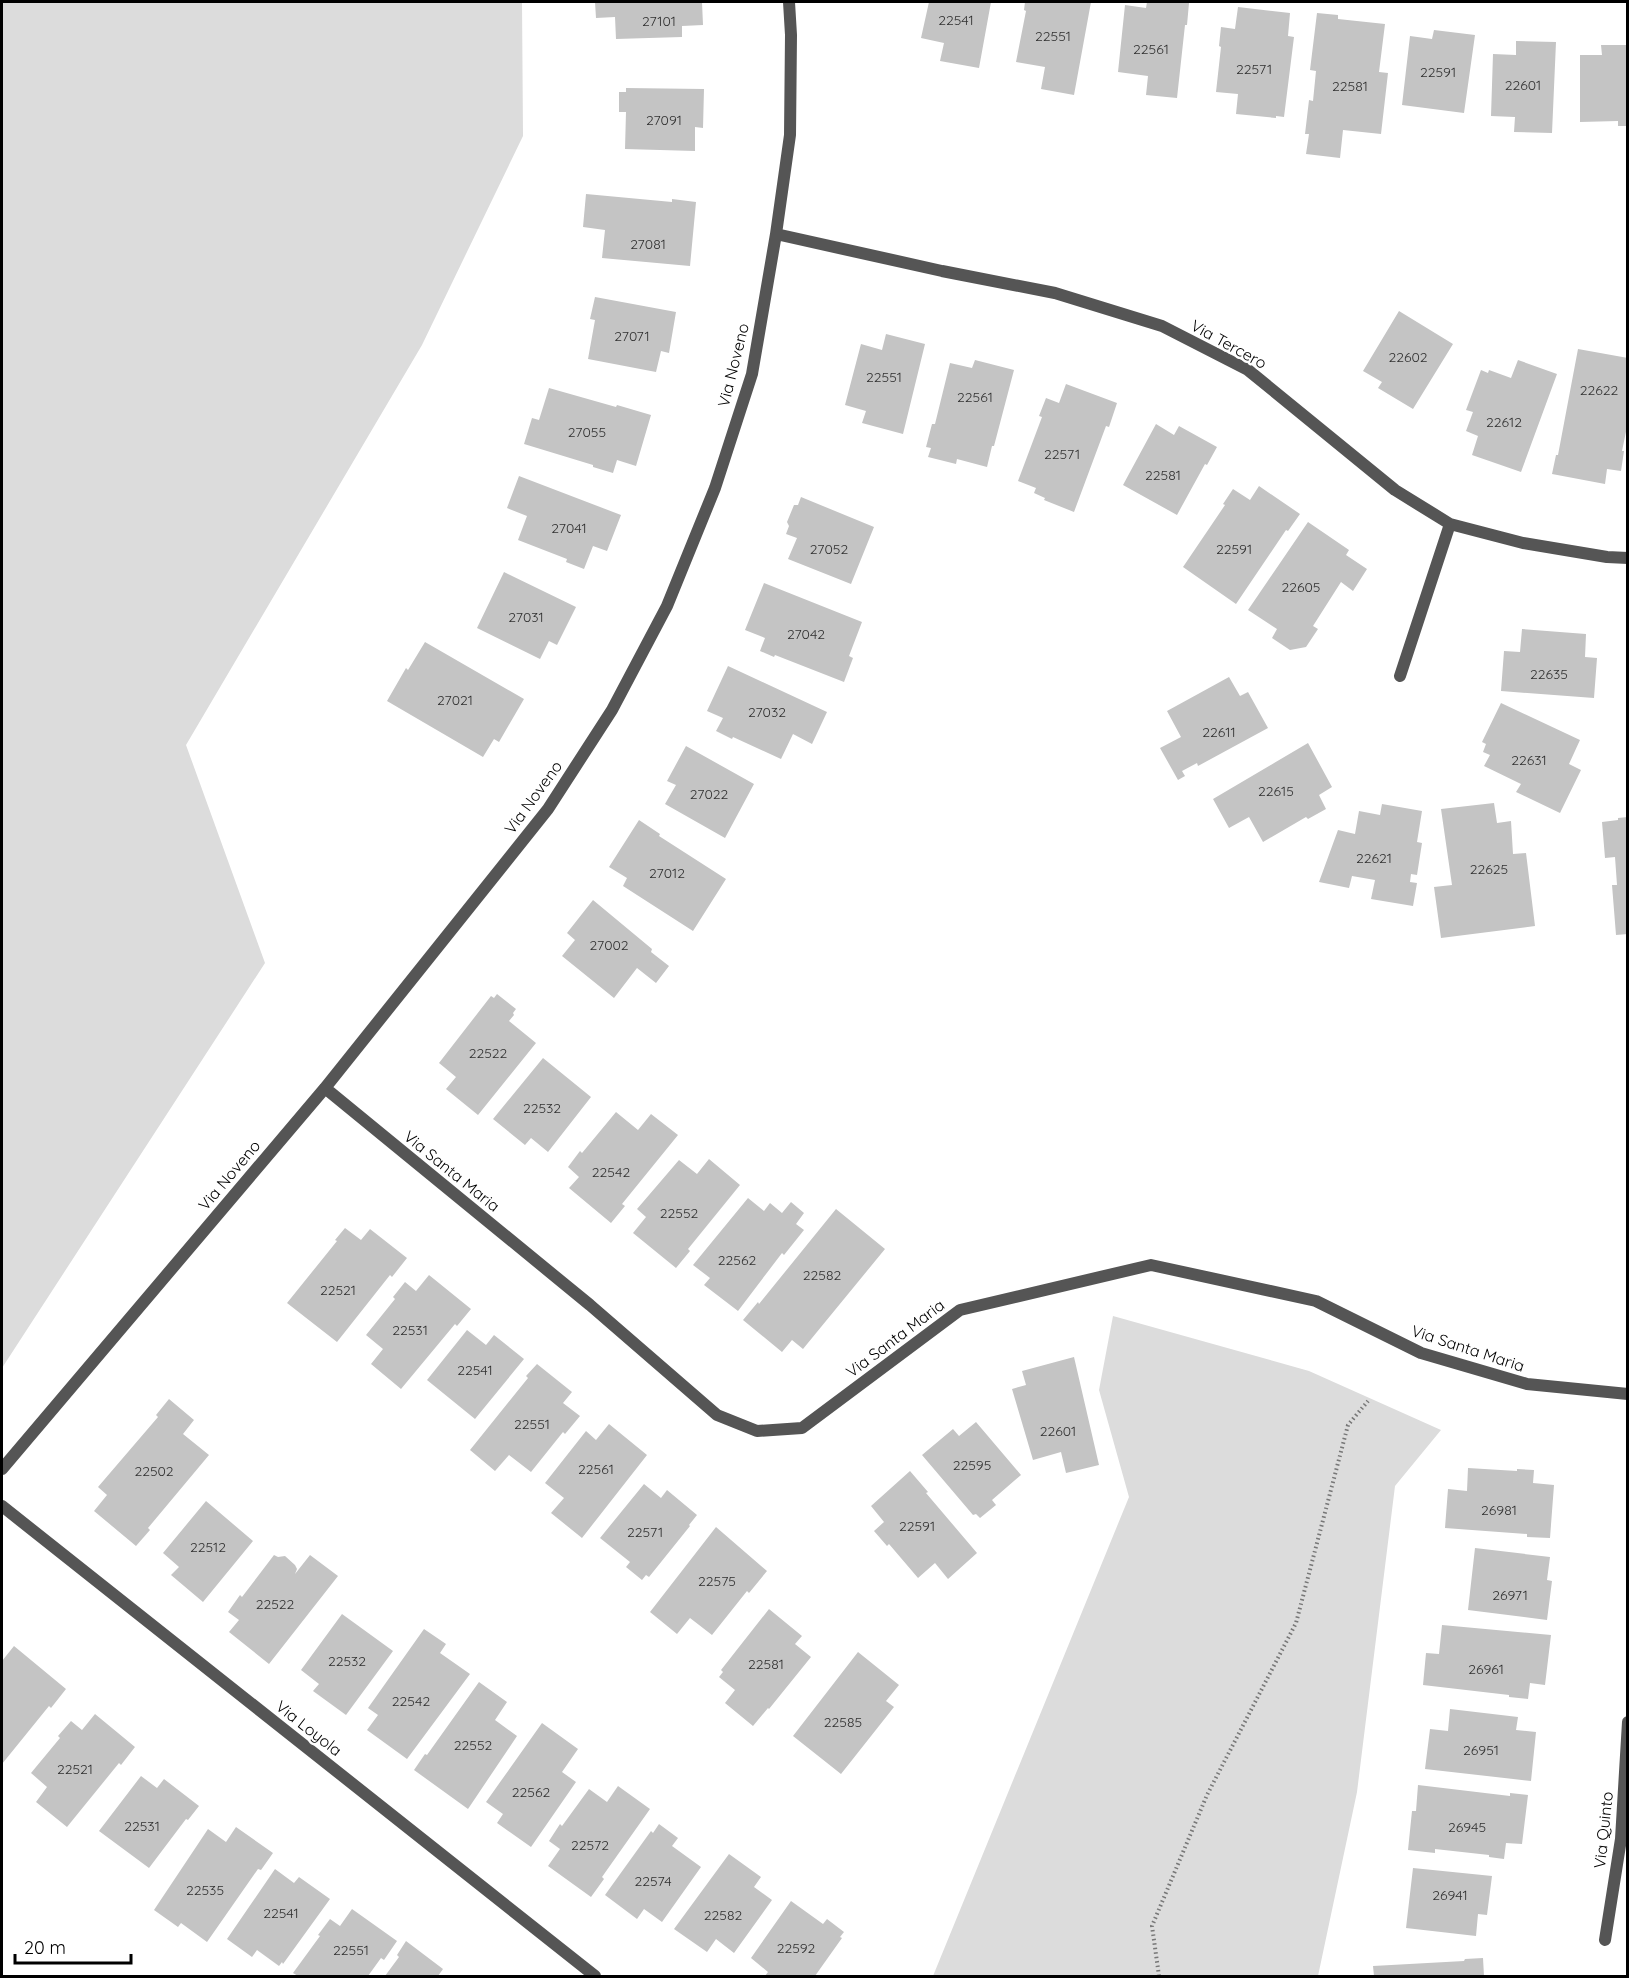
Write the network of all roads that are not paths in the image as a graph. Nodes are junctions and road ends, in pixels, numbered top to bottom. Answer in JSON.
{"nodes":[{"id":1,"x":789,"y":2,"type":"edge"},
{"id":2,"x":776,"y":234,"type":"junction"},
{"id":3,"x":1450,"y":524,"type":"junction"},
{"id":4,"x":1628,"y":558,"type":"edge"},
{"id":5,"x":1400,"y":676,"type":"dead end"},
{"id":6,"x":325,"y":1088,"type":"junction"},
{"id":7,"x":1628,"y":1394,"type":"edge"},
{"id":8,"x":2,"y":1469,"type":"edge"},
{"id":9,"x":2,"y":1506,"type":"edge"},
{"id":10,"x":1628,"y":1722,"type":"edge"},
{"id":11,"x":1624,"y":1839,"type":"edge"},
{"id":12,"x":1605,"y":1940,"type":"dead end"},
{"id":13,"x":595,"y":1977,"type":"edge"}],
"edges":[{"from":1,"to":2,"type":"street","name":"Via Noveno"},
{"from":2,"to":3,"type":"street","name":"Via Tercero"},
{"from":2,"to":6,"type":"street","name":"Via Noveno"},
{"from":3,"to":4,"type":"street","name":"Via Tercero"},
{"from":3,"to":5,"type":"street"},
{"from":6,"to":7,"type":"street","name":"Via Santa Maria"},
{"from":6,"to":8,"type":"street","name":"Via Noveno"},
{"from":9,"to":13,"type":"street","name":"Via Loyola"},
{"from":10,"to":11,"type":"street","name":"Via Quinto"},
{"from":11,"to":12,"type":"street","name":"Via Quinto"}]}
